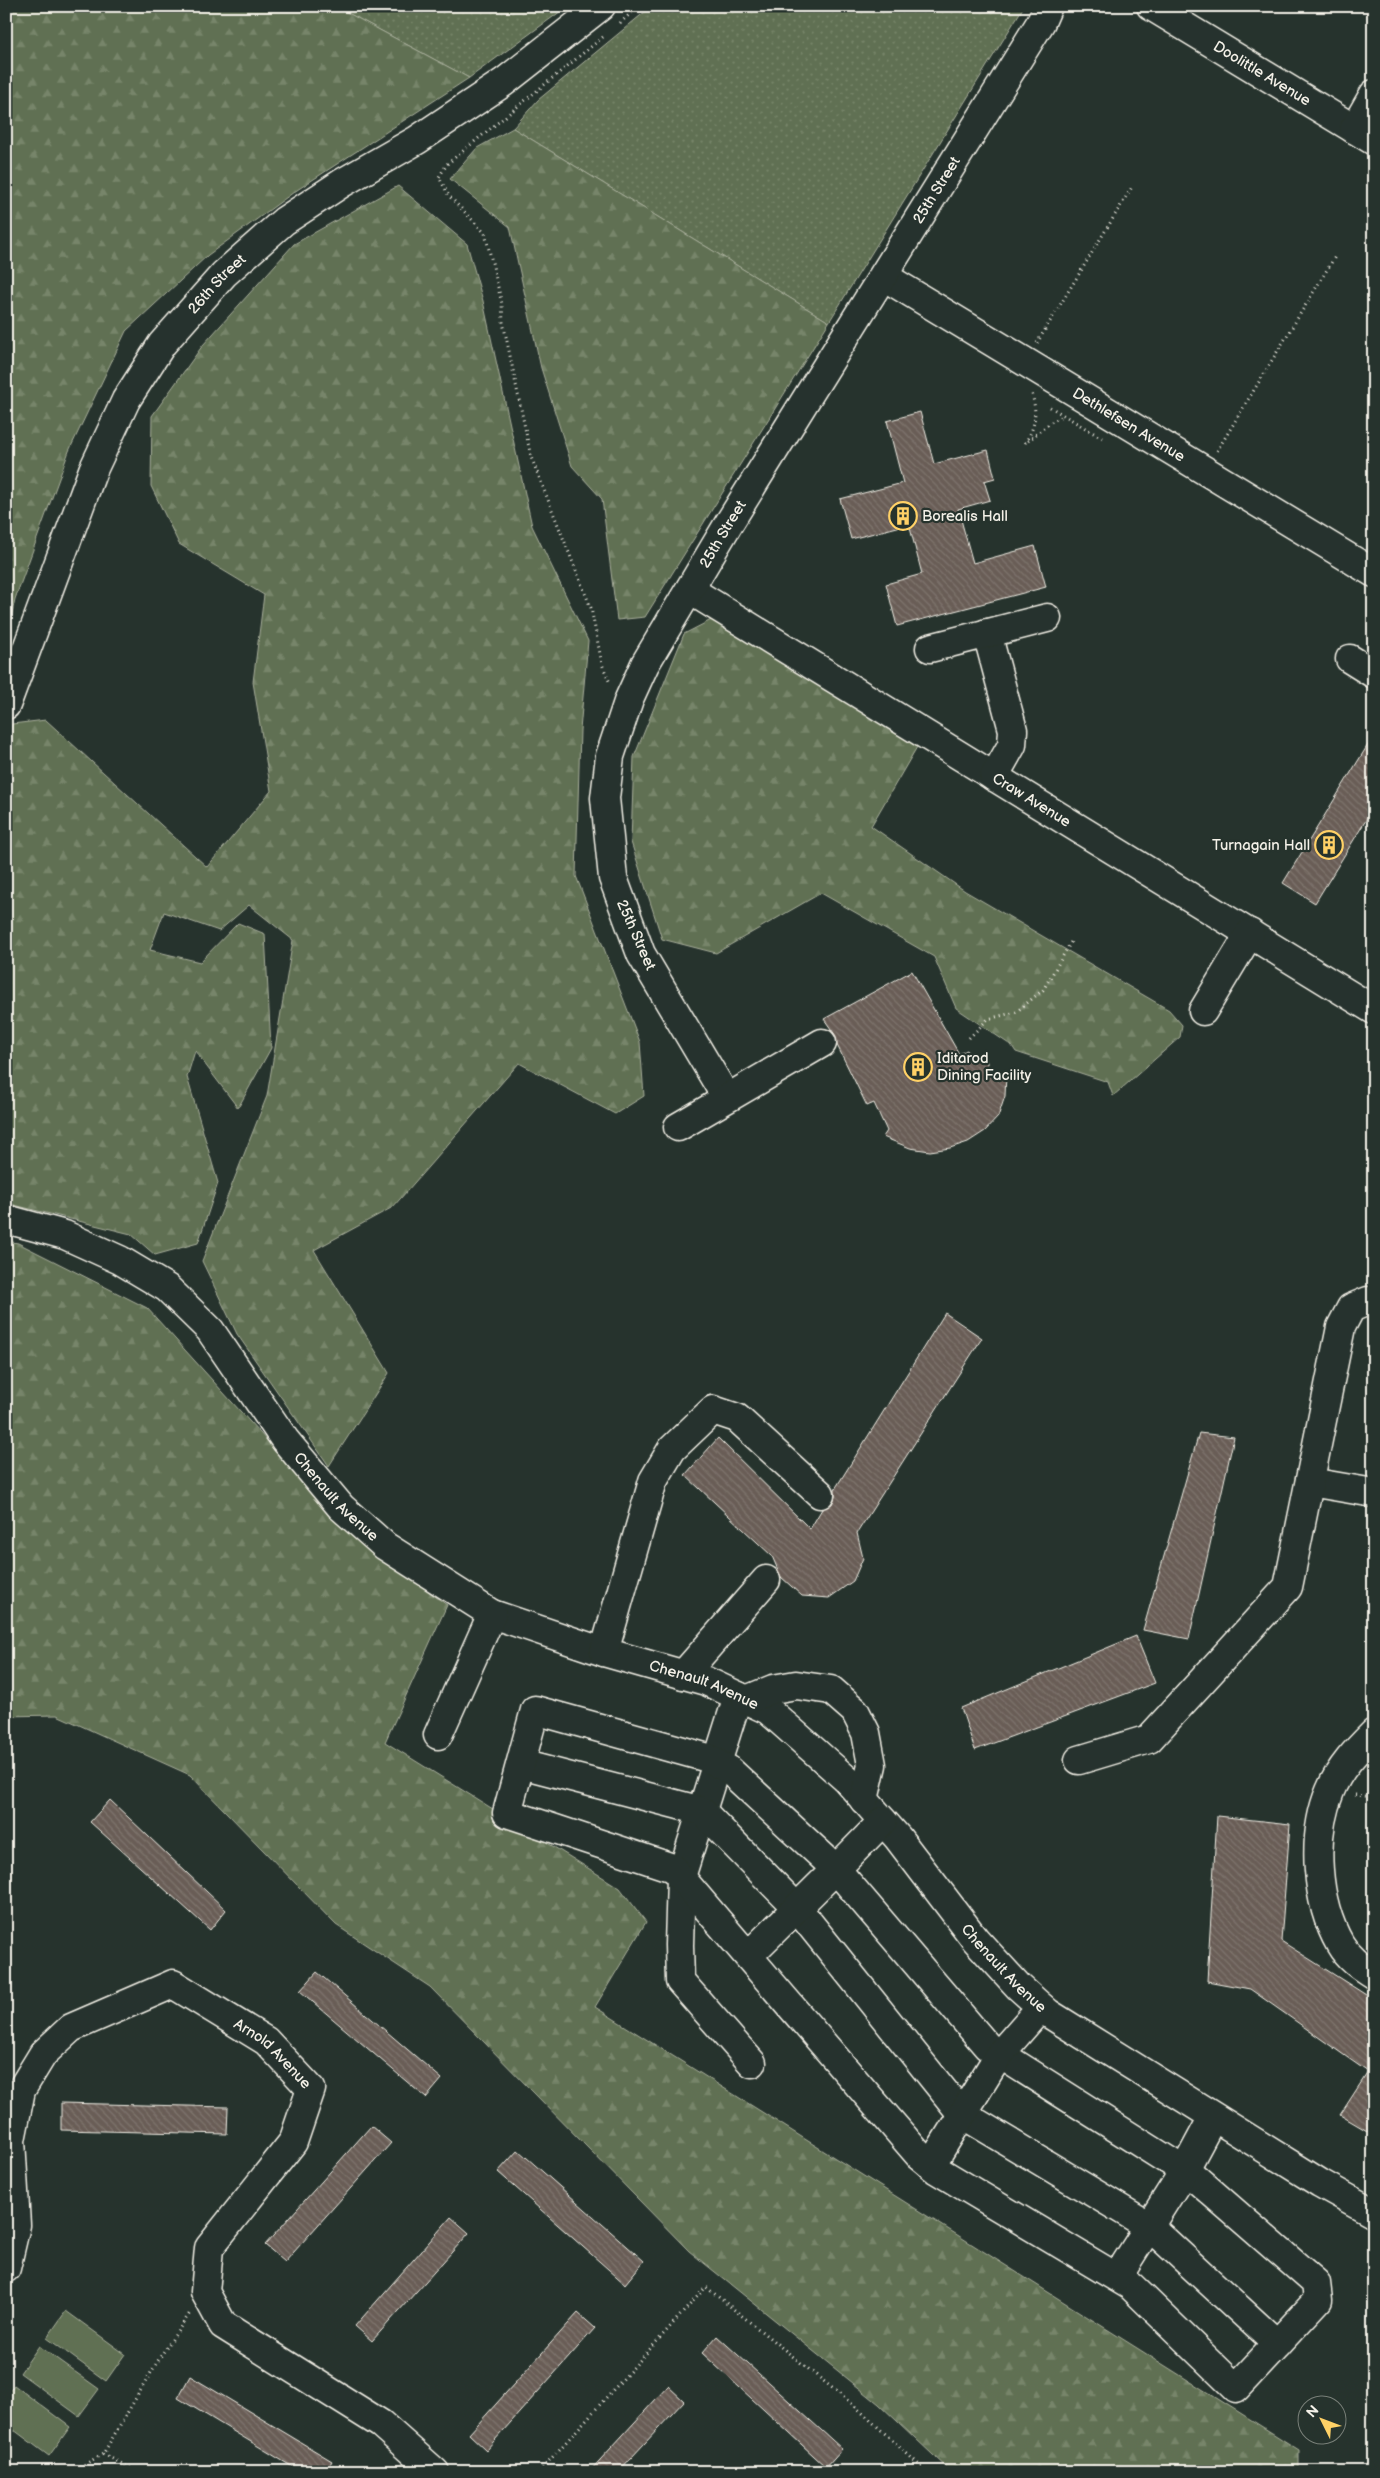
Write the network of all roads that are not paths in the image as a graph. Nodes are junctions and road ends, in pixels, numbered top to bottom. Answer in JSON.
{"nodes":[{"id":1,"x":1048,"y":6,"type":"edge"},
{"id":2,"x":1151,"y":6,"type":"edge"},
{"id":3,"x":610,"y":15,"type":"edge"},
{"id":4,"x":1374,"y":94,"type":"edge"},
{"id":5,"x":1364,"y":135,"type":"edge"},
{"id":6,"x":885,"y":277,"type":"junction"},
{"id":7,"x":1374,"y":573,"type":"edge"},
{"id":8,"x":690,"y":590,"type":"junction"},
{"id":9,"x":1047,"y":618,"type":"dead end"},
{"id":10,"x":987,"y":634,"type":"junction"},
{"id":11,"x":930,"y":648,"type":"dead end"},
{"id":12,"x":1350,"y":659,"type":"dead end"},
{"id":13,"x":1374,"y":674,"type":"edge"},
{"id":14,"x":6,"y":705,"type":"edge"},
{"id":15,"x":994,"y":777,"type":"junction"},
{"id":16,"x":1250,"y":933,"type":"junction"},
{"id":17,"x":1374,"y":1010,"type":"edge"},
{"id":18,"x":1202,"y":1011,"type":"dead end"},
{"id":19,"x":822,"y":1043,"type":"dead end"},
{"id":20,"x":726,"y":1097,"type":"junction"},
{"id":21,"x":678,"y":1127,"type":"dead end"},
{"id":22,"x":6,"y":1219,"type":"edge"},
{"id":23,"x":1374,"y":1303,"type":"edge"},
{"id":24,"x":1310,"y":1482,"type":"junction"},
{"id":25,"x":1374,"y":1493,"type":"edge"},
{"id":26,"x":820,"y":1494,"type":"dead end"},
{"id":27,"x":766,"y":1580,"type":"dead end"},
{"id":28,"x":492,"y":1614,"type":"junction"},
{"id":29,"x":604,"y":1652,"type":"junction"},
{"id":30,"x":684,"y":1675,"type":"junction"},
{"id":31,"x":742,"y":1698,"type":"junction"},
{"id":32,"x":1374,"y":1733,"type":"edge"},
{"id":33,"x":438,"y":1735,"type":"dead end"},
{"id":34,"x":1079,"y":1760,"type":"dead end"},
{"id":35,"x":718,"y":1763,"type":"junction"},
{"id":36,"x":521,"y":1764,"type":"junction"},
{"id":37,"x":864,"y":1800,"type":"junction"},
{"id":38,"x":702,"y":1812,"type":"junction"},
{"id":39,"x":883,"y":1821,"type":"junction"},
{"id":40,"x":836,"y":1869,"type":"junction"},
{"id":41,"x":681,"y":1877,"type":"junction"},
{"id":42,"x":797,"y":1908,"type":"junction"},
{"id":43,"x":748,"y":1956,"type":"junction"},
{"id":44,"x":1374,"y":1975,"type":"edge"},
{"id":45,"x":1041,"y":2007,"type":"junction"},
{"id":46,"x":999,"y":2055,"type":"junction"},
{"id":47,"x":752,"y":2063,"type":"dead end"},
{"id":48,"x":962,"y":2114,"type":"junction"},
{"id":49,"x":1213,"y":2116,"type":"junction"},
{"id":50,"x":931,"y":2165,"type":"junction"},
{"id":51,"x":1184,"y":2171,"type":"junction"},
{"id":52,"x":1374,"y":2213,"type":"edge"},
{"id":53,"x":1150,"y":2226,"type":"junction"},
{"id":54,"x":6,"y":2268,"type":"edge"},
{"id":55,"x":1118,"y":2278,"type":"junction"},
{"id":56,"x":1277,"y":2344,"type":"junction"},
{"id":57,"x":435,"y":2472,"type":"edge"}],
"edges":[{"from":1,"to":6,"type":"street","name":"25th Street"},
{"from":2,"to":5,"type":"street","name":"Doolittle Avenue"},
{"from":3,"to":14,"type":"street","name":"26th Street"},
{"from":4,"to":5,"type":"street"},
{"from":6,"to":7,"type":"street","name":"Dethlefsen Avenue"},
{"from":6,"to":8,"type":"street","name":"25th Street"},
{"from":8,"to":15,"type":"street","name":"Craw Avenue"},
{"from":8,"to":20,"type":"street","name":"25th Street"},
{"from":9,"to":10,"type":"street"},
{"from":10,"to":11,"type":"street"},
{"from":10,"to":15,"type":"street"},
{"from":12,"to":13,"type":"street"},
{"from":15,"to":16,"type":"street","name":"Craw Avenue"},
{"from":16,"to":17,"type":"street","name":"Craw Avenue"},
{"from":16,"to":18,"type":"street"},
{"from":19,"to":20,"type":"street"},
{"from":20,"to":21,"type":"street"},
{"from":22,"to":28,"type":"street","name":"Chenault Avenue"},
{"from":23,"to":24,"type":"street"},
{"from":24,"to":25,"type":"street"},
{"from":24,"to":34,"type":"street"},
{"from":26,"to":29,"type":"street"},
{"from":27,"to":30,"type":"street"},
{"from":28,"to":29,"type":"street","name":"Chenault Avenue"},
{"from":28,"to":33,"type":"street"},
{"from":29,"to":30,"type":"street","name":"Chenault Avenue"},
{"from":30,"to":31,"type":"street","name":"Chenault Avenue"},
{"from":31,"to":35,"type":"street"},
{"from":31,"to":37,"type":"street","name":"Chenault Avenue"},
{"from":31,"to":37,"type":"street"},
{"from":32,"to":44,"type":"street"},
{"from":35,"to":36,"type":"street"},
{"from":35,"to":38,"type":"street"},
{"from":35,"to":40,"type":"street"},
{"from":36,"to":38,"type":"street"},
{"from":36,"to":41,"type":"street"},
{"from":37,"to":39,"type":"street","name":"Chenault Avenue"},
{"from":38,"to":41,"type":"street"},
{"from":38,"to":42,"type":"street"},
{"from":39,"to":40,"type":"street"},
{"from":39,"to":45,"type":"street","name":"Chenault Avenue"},
{"from":40,"to":42,"type":"street"},
{"from":40,"to":46,"type":"street"},
{"from":41,"to":43,"type":"street"},
{"from":41,"to":47,"type":"street"},
{"from":42,"to":43,"type":"street"},
{"from":42,"to":48,"type":"street"},
{"from":43,"to":50,"type":"street"},
{"from":45,"to":46,"type":"street"},
{"from":45,"to":49,"type":"street","name":"Chenault Avenue"},
{"from":46,"to":48,"type":"street"},
{"from":46,"to":51,"type":"street"},
{"from":48,"to":50,"type":"street"},
{"from":48,"to":53,"type":"street"},
{"from":49,"to":51,"type":"street"},
{"from":49,"to":52,"type":"street","name":"Chenault Avenue"},
{"from":50,"to":55,"type":"street"},
{"from":51,"to":53,"type":"street"},
{"from":51,"to":56,"type":"street"},
{"from":53,"to":55,"type":"street"},
{"from":53,"to":56,"type":"street"},
{"from":54,"to":57,"type":"street","name":"Arnold Avenue"},
{"from":55,"to":56,"type":"street"}]}
